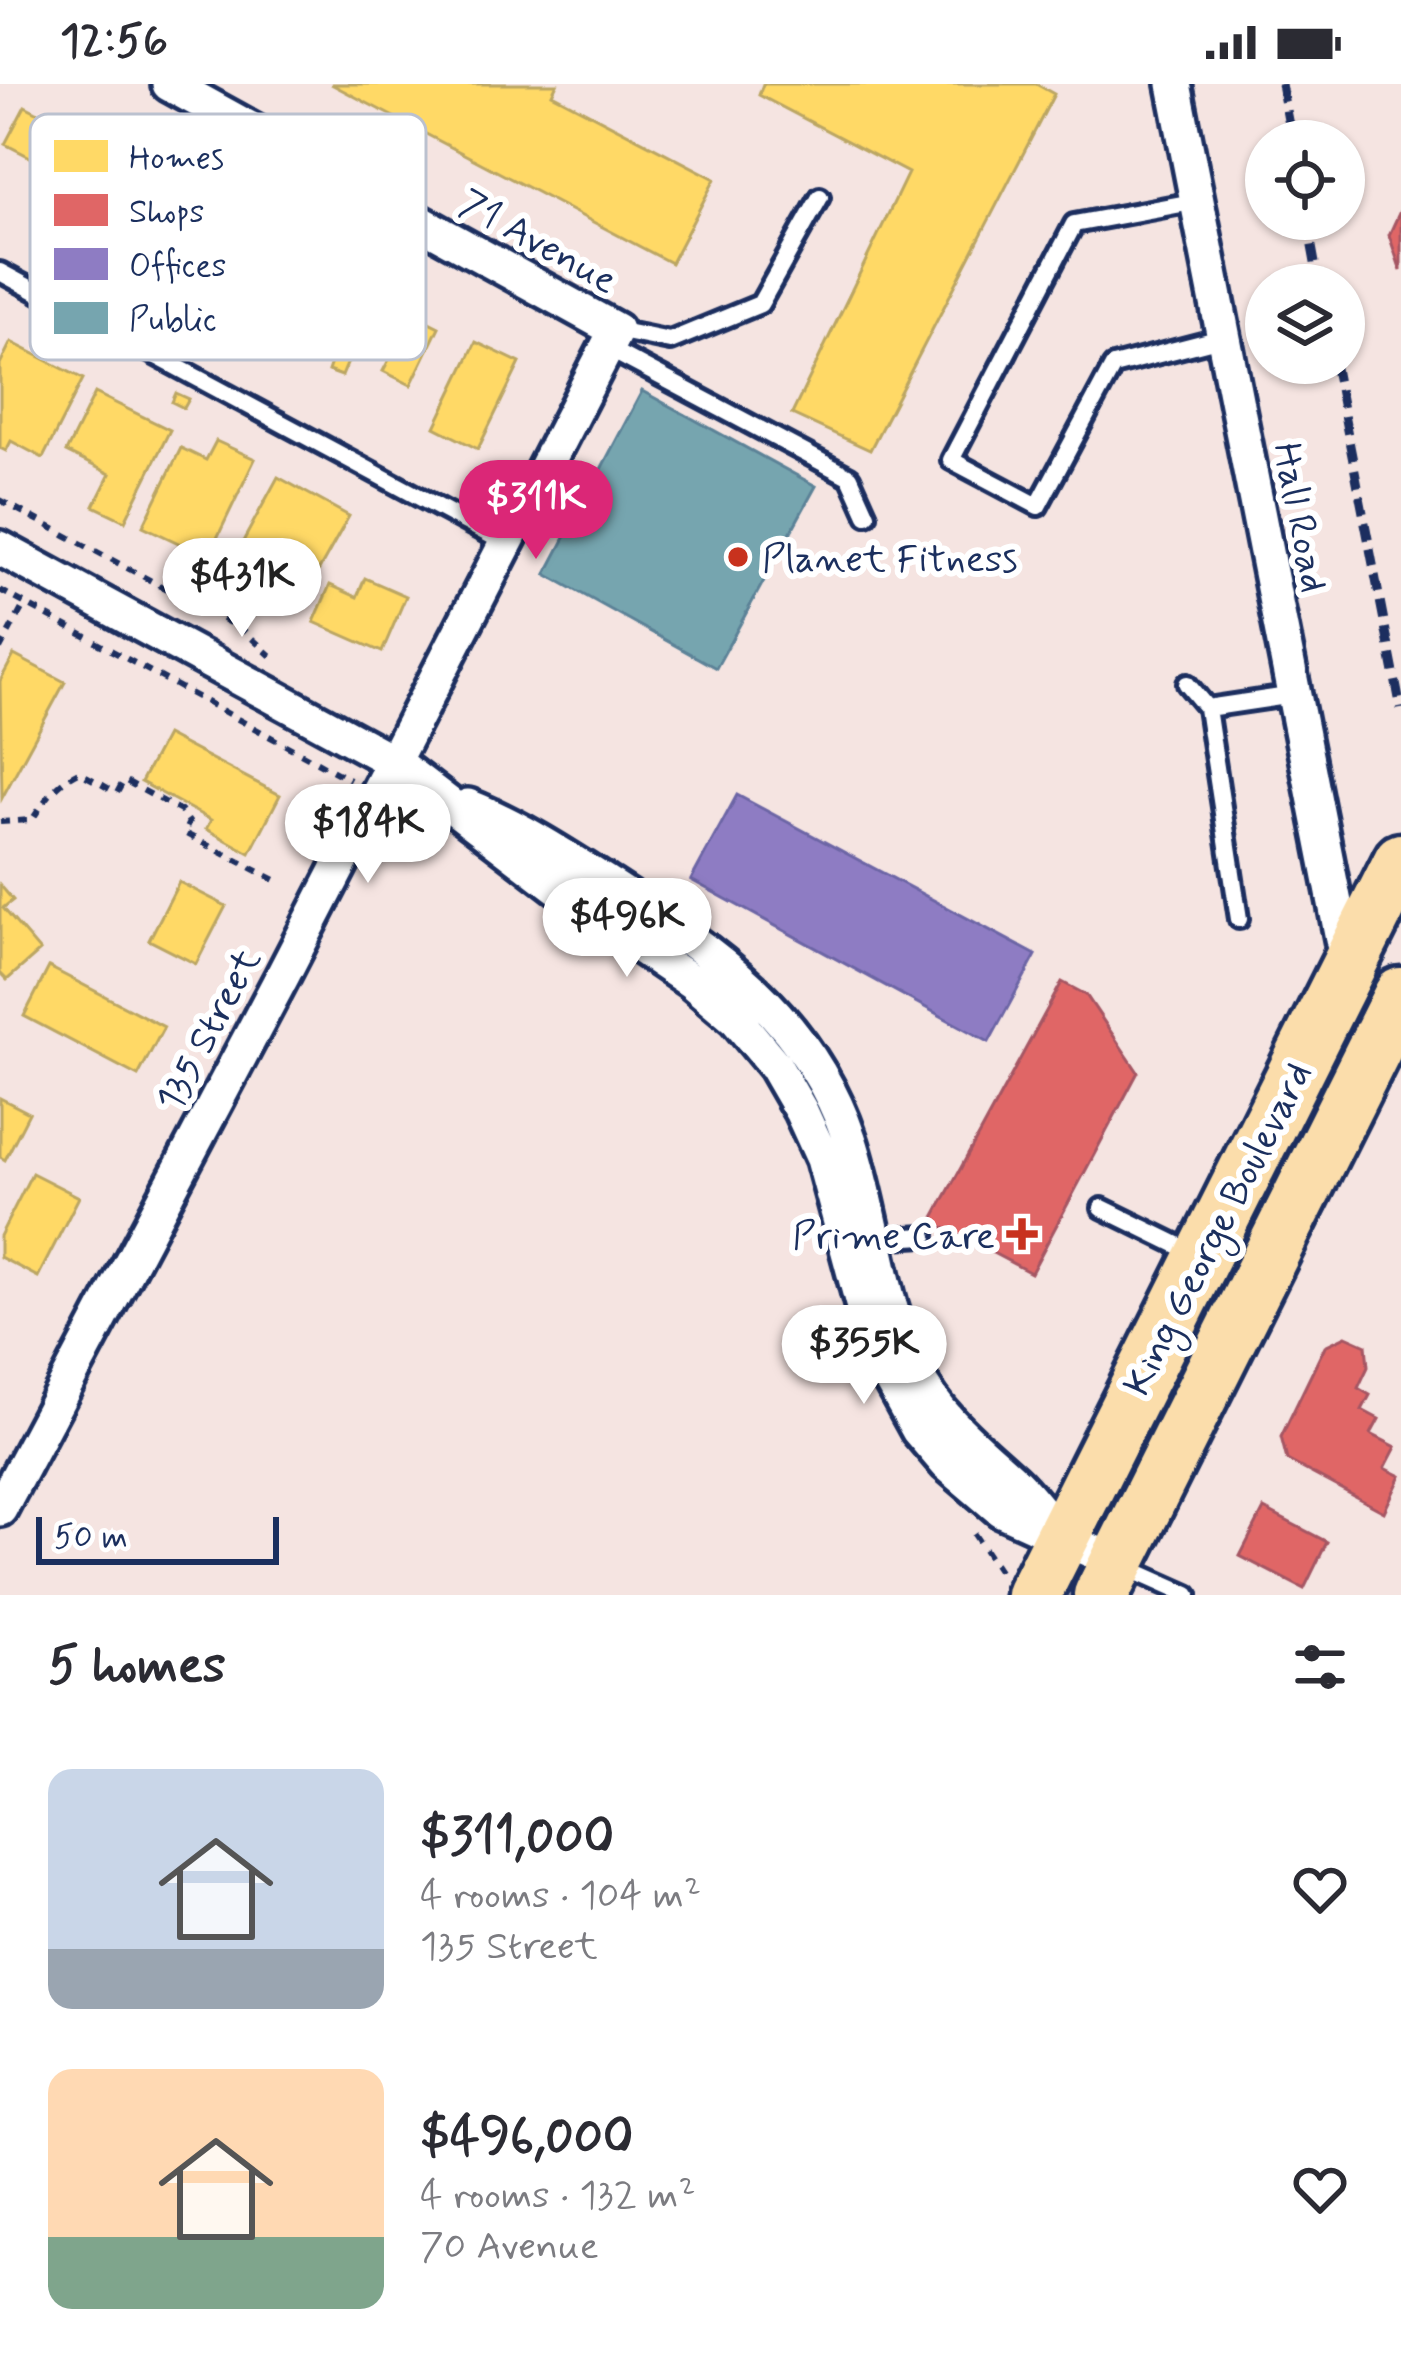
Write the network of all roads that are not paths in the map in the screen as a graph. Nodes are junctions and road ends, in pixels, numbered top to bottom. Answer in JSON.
{"nodes":[{"id":1,"x":1174,"y":84,"type":"edge"},
{"id":2,"x":191,"y":89,"type":"edge"},
{"id":3,"x":233,"y":114,"type":"edge"},
{"id":4,"x":820,"y":197,"type":"dead end"},
{"id":5,"x":1198,"y":201,"type":"junction"},
{"id":6,"x":426,"y":229,"type":"edge"},
{"id":7,"x":0,"y":272,"type":"edge"},
{"id":8,"x":30,"y":288,"type":"edge"},
{"id":9,"x":1226,"y":337,"type":"junction"},
{"id":10,"x":611,"y":339,"type":"junction"},
{"id":11,"x":164,"y":360,"type":"edge"},
{"id":12,"x":867,"y":515,"type":"dead end"},
{"id":13,"x":507,"y":544,"type":"junction"},
{"id":14,"x":0,"y":548,"type":"edge"},
{"id":15,"x":1187,"y":684,"type":"dead end"},
{"id":16,"x":1294,"y":695,"type":"junction"},
{"id":17,"x":1207,"y":708,"type":"junction"},
{"id":18,"x":394,"y":762,"type":"junction"},
{"id":19,"x":444,"y":797,"type":"junction"},
{"id":20,"x":1401,"y":861,"type":"edge"},
{"id":21,"x":1239,"y":920,"type":"dead end"},
{"id":22,"x":1347,"y":966,"type":"junction"},
{"id":23,"x":1401,"y":995,"type":"edge"},
{"id":24,"x":1365,"y":1066,"type":"junction"},
{"id":25,"x":1102,"y":1208,"type":"dead end"},
{"id":26,"x":925,"y":1237,"type":"dead end"},
{"id":27,"x":874,"y":1239,"type":"junction"},
{"id":28,"x":1203,"y":1257,"type":"junction"},
{"id":29,"x":0,"y":1509,"type":"edge"},
{"id":30,"x":1062,"y":1538,"type":"junction"},
{"id":31,"x":1110,"y":1579,"type":"edge"},
{"id":32,"x":1016,"y":1583,"type":"edge"},
{"id":33,"x":1188,"y":1595,"type":"edge"}],
"edges":[{"from":1,"to":5,"type":"street","name":"Hall Road"},
{"from":2,"to":3,"type":"street","name":"71 Avenue"},
{"from":4,"to":10,"type":"lane"},
{"from":5,"to":9,"type":"street","name":"Hall Road"},
{"from":5,"to":9,"type":"lane"},
{"from":6,"to":10,"type":"street","name":"71 Avenue"},
{"from":7,"to":8,"type":"lane"},
{"from":9,"to":16,"type":"street","name":"Hall Road"},
{"from":10,"to":12,"type":"lane"},
{"from":10,"to":13,"type":"street","name":"135 Street"},
{"from":11,"to":13,"type":"lane"},
{"from":13,"to":18,"type":"street","name":"135 Street"},
{"from":14,"to":18,"type":"street"},
{"from":15,"to":17,"type":"lane"},
{"from":16,"to":17,"type":"lane"},
{"from":16,"to":22,"type":"street","name":"Hall Road"},
{"from":17,"to":21,"type":"lane"},
{"from":18,"to":19,"type":"street"},
{"from":18,"to":29,"type":"street","name":"135 Street"},
{"from":19,"to":27,"type":"street"},
{"from":19,"to":30,"type":"street"},
{"from":20,"to":22,"type":"main road","name":"King George Boulevard"},
{"from":22,"to":24,"type":"main road"},
{"from":22,"to":28,"type":"main road","name":"King George Boulevard"},
{"from":23,"to":24,"type":"main road","name":"King George Boulevard"},
{"from":24,"to":31,"type":"main road","name":"King George Boulevard"},
{"from":25,"to":28,"type":"lane"},
{"from":26,"to":27,"type":"lane"},
{"from":27,"to":30,"type":"street"},
{"from":28,"to":30,"type":"main road","name":"King George Boulevard"},
{"from":30,"to":31,"type":"street"},
{"from":30,"to":32,"type":"main road","name":"King George Boulevard"},
{"from":31,"to":33,"type":"lane"}]}
